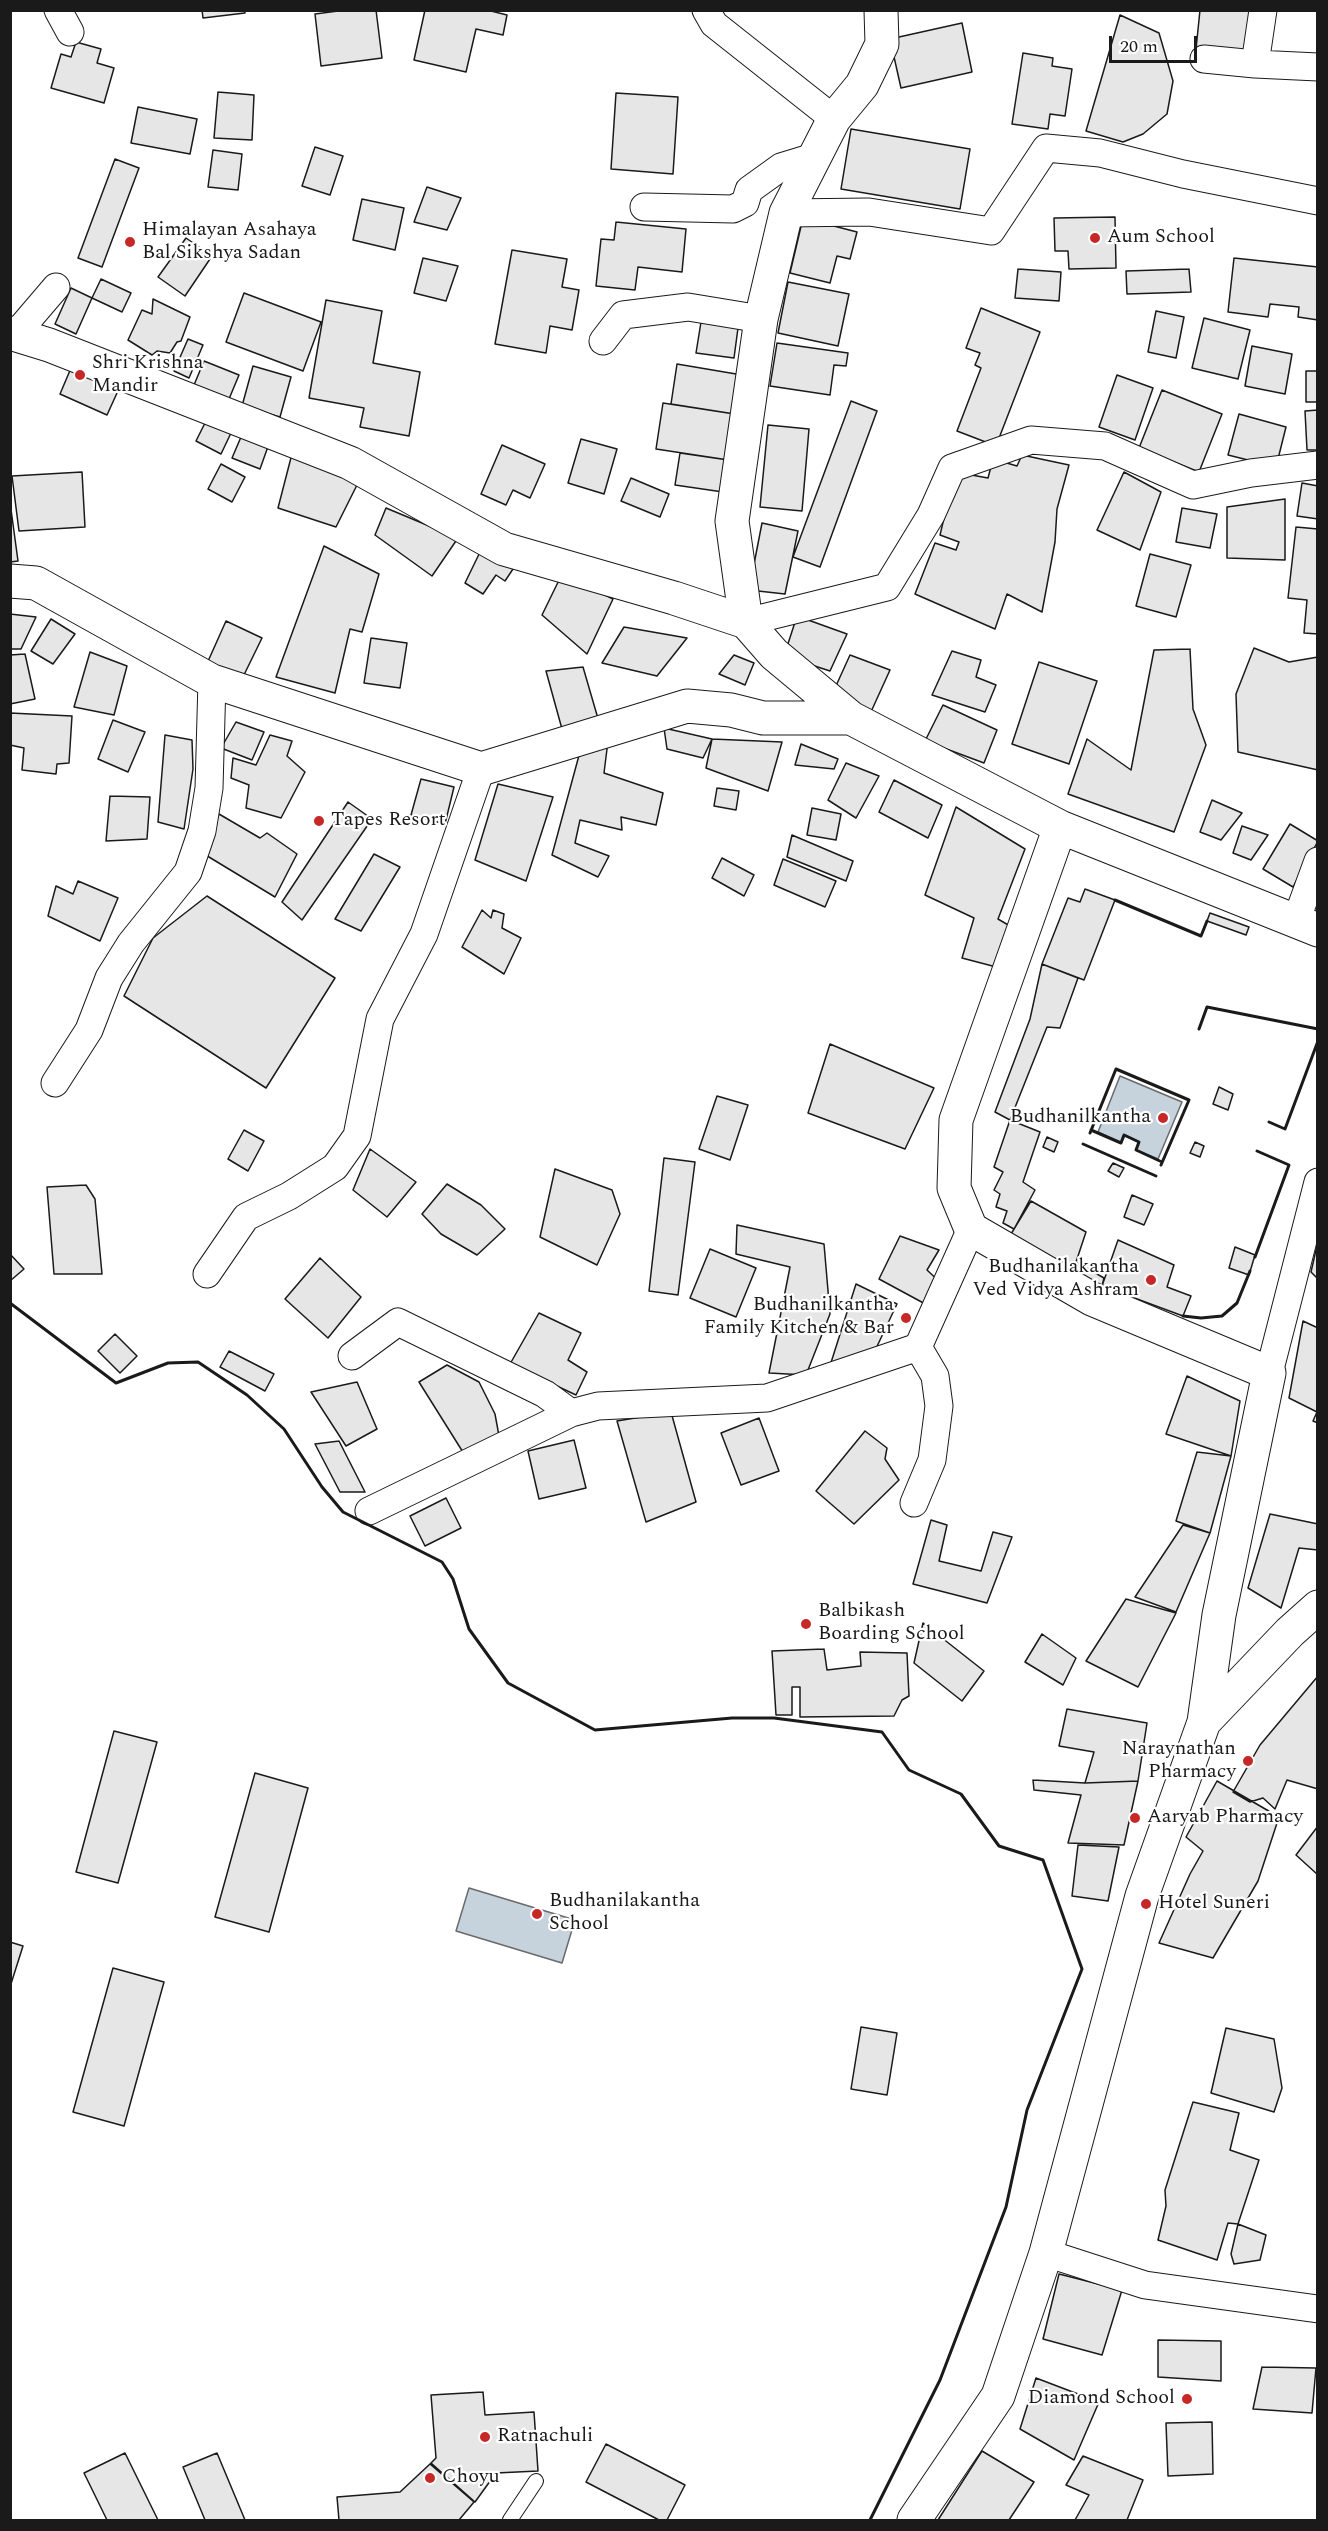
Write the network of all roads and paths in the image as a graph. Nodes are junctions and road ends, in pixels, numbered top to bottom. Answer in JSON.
{"nodes":[{"id":1,"x":706,"y":10,"type":"edge"},
{"id":2,"x":881,"y":10,"type":"edge"},
{"id":3,"x":1263,"y":10,"type":"edge"},
{"id":4,"x":1204,"y":59,"type":"dead end"},
{"id":5,"x":1255,"y":64,"type":"junction"},
{"id":6,"x":1317,"y":67,"type":"edge"},
{"id":7,"x":834,"y":119,"type":"junction"},
{"id":8,"x":814,"y":157,"type":"junction"},
{"id":9,"x":1317,"y":201,"type":"edge"},
{"id":10,"x":644,"y":207,"type":"dead end"},
{"id":11,"x":786,"y":213,"type":"junction"},
{"id":12,"x":56,"y":287,"type":"dead end"},
{"id":13,"x":761,"y":320,"type":"junction"},
{"id":14,"x":13,"y":334,"type":"edge"},
{"id":15,"x":603,"y":341,"type":"dead end"},
{"id":16,"x":1317,"y":465,"type":"edge"},
{"id":17,"x":10,"y":581,"type":"edge"},
{"id":18,"x":746,"y":622,"type":"junction"},
{"id":19,"x":212,"y":681,"type":"junction"},
{"id":20,"x":851,"y":718,"type":"junction"},
{"id":21,"x":481,"y":770,"type":"junction"},
{"id":22,"x":1060,"y":828,"type":"junction"},
{"id":23,"x":1317,"y":861,"type":"edge"},
{"id":24,"x":1307,"y":926,"type":"edge"},
{"id":25,"x":55,"y":1083,"type":"dead end"},
{"id":26,"x":1317,"y":1182,"type":"edge"},
{"id":27,"x":971,"y":1229,"type":"junction"},
{"id":28,"x":207,"y":1274,"type":"dead end"},
{"id":29,"x":918,"y":1347,"type":"junction"},
{"id":30,"x":352,"y":1356,"type":"dead end"},
{"id":31,"x":1269,"y":1373,"type":"junction"},
{"id":32,"x":571,"y":1413,"type":"junction"},
{"id":33,"x":914,"y":1503,"type":"dead end"},
{"id":34,"x":369,"y":1511,"type":"dead end"},
{"id":35,"x":1317,"y":1606,"type":"edge"},
{"id":36,"x":1204,"y":1722,"type":"junction"},
{"id":37,"x":1046,"y":2253,"type":"junction"},
{"id":38,"x":1317,"y":2309,"type":"edge"},
{"id":39,"x":536,"y":2481,"type":"dead end"},
{"id":40,"x":510,"y":2520,"type":"edge"},
{"id":41,"x":914,"y":2520,"type":"edge"}],
"edges":[{"from":1,"to":7,"type":"street"},
{"from":2,"to":7,"type":"street"},
{"from":3,"to":5,"type":"street"},
{"from":4,"to":5,"type":"street"},
{"from":5,"to":6,"type":"street"},
{"from":7,"to":8,"type":"street"},
{"from":8,"to":10,"type":"street"},
{"from":8,"to":11,"type":"street"},
{"from":9,"to":11,"type":"street"},
{"from":11,"to":13,"type":"street"},
{"from":12,"to":14,"type":"street"},
{"from":13,"to":15,"type":"street"},
{"from":13,"to":18,"type":"street"},
{"from":14,"to":18,"type":"street"},
{"from":16,"to":18,"type":"street"},
{"from":17,"to":19,"type":"street"},
{"from":18,"to":20,"type":"street"},
{"from":19,"to":21,"type":"street"},
{"from":19,"to":25,"type":"street"},
{"from":20,"to":21,"type":"street"},
{"from":20,"to":22,"type":"street"},
{"from":21,"to":28,"type":"street"},
{"from":22,"to":24,"type":"street"},
{"from":22,"to":27,"type":"street"},
{"from":23,"to":24,"type":"street"},
{"from":26,"to":31,"type":"street"},
{"from":27,"to":29,"type":"street"},
{"from":27,"to":31,"type":"street"},
{"from":29,"to":32,"type":"street"},
{"from":29,"to":33,"type":"street"},
{"from":30,"to":32,"type":"street"},
{"from":31,"to":36,"type":"street"},
{"from":32,"to":34,"type":"street"},
{"from":35,"to":36,"type":"street"},
{"from":36,"to":37,"type":"street"},
{"from":37,"to":38,"type":"street"},
{"from":37,"to":41,"type":"street"},
{"from":39,"to":40,"type":"lane"}]}
